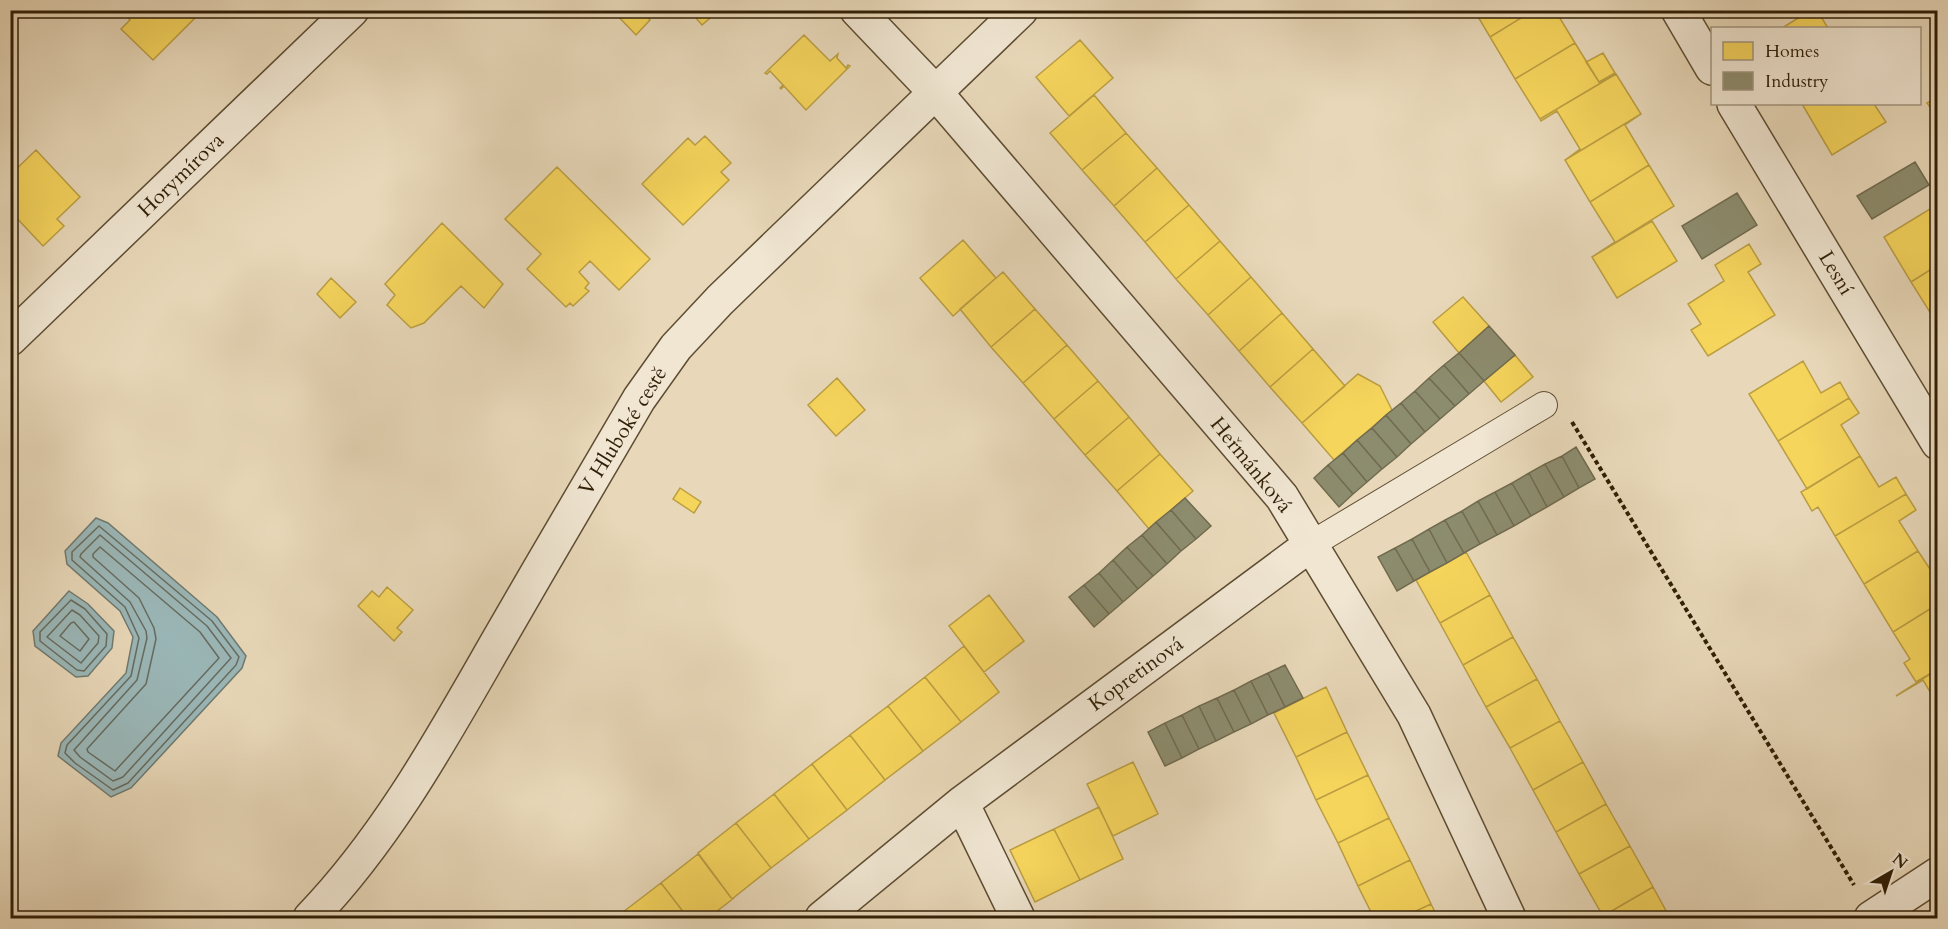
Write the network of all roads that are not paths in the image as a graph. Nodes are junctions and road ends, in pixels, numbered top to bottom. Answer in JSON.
{"nodes":[{"id":1,"x":352,"y":10,"type":"edge"},
{"id":2,"x":857,"y":10,"type":"edge"},
{"id":3,"x":1021,"y":10,"type":"edge"},
{"id":4,"x":1678,"y":10,"type":"edge"},
{"id":5,"x":1711,"y":65,"type":"edge"},
{"id":6,"x":936,"y":93,"type":"junction"},
{"id":7,"x":1735,"y":105,"type":"edge"},
{"id":8,"x":10,"y":339,"type":"edge"},
{"id":9,"x":1544,"y":405,"type":"road end"},
{"id":10,"x":1938,"y":443,"type":"edge"},
{"id":11,"x":1310,"y":545,"type":"junction"},
{"id":12,"x":962,"y":803,"type":"junction"},
{"id":13,"x":1938,"y":874,"type":"edge"},
{"id":14,"x":1872,"y":917,"type":"edge"},
{"id":15,"x":310,"y":918,"type":"edge"},
{"id":16,"x":822,"y":918,"type":"edge"},
{"id":17,"x":1018,"y":918,"type":"edge"},
{"id":18,"x":1509,"y":918,"type":"edge"}],
"edges":[{"from":1,"to":8,"type":"street","name":"Horymírova"},
{"from":2,"to":6,"type":"street","name":"Heřmánková"},
{"from":3,"to":6,"type":"street","name":"V Hluboké cestě"},
{"from":4,"to":5,"type":"street"},
{"from":6,"to":11,"type":"street","name":"Heřmánková"},
{"from":6,"to":15,"type":"street","name":"V Hluboké cestě"},
{"from":7,"to":10,"type":"street","name":"Lesní"},
{"from":9,"to":11,"type":"lane"},
{"from":11,"to":12,"type":"street","name":"Kopretinová"},
{"from":11,"to":18,"type":"street","name":"Heřmánková"},
{"from":12,"to":16,"type":"street","name":"Kopretinová"},
{"from":12,"to":17,"type":"street"},
{"from":13,"to":14,"type":"street"}]}
